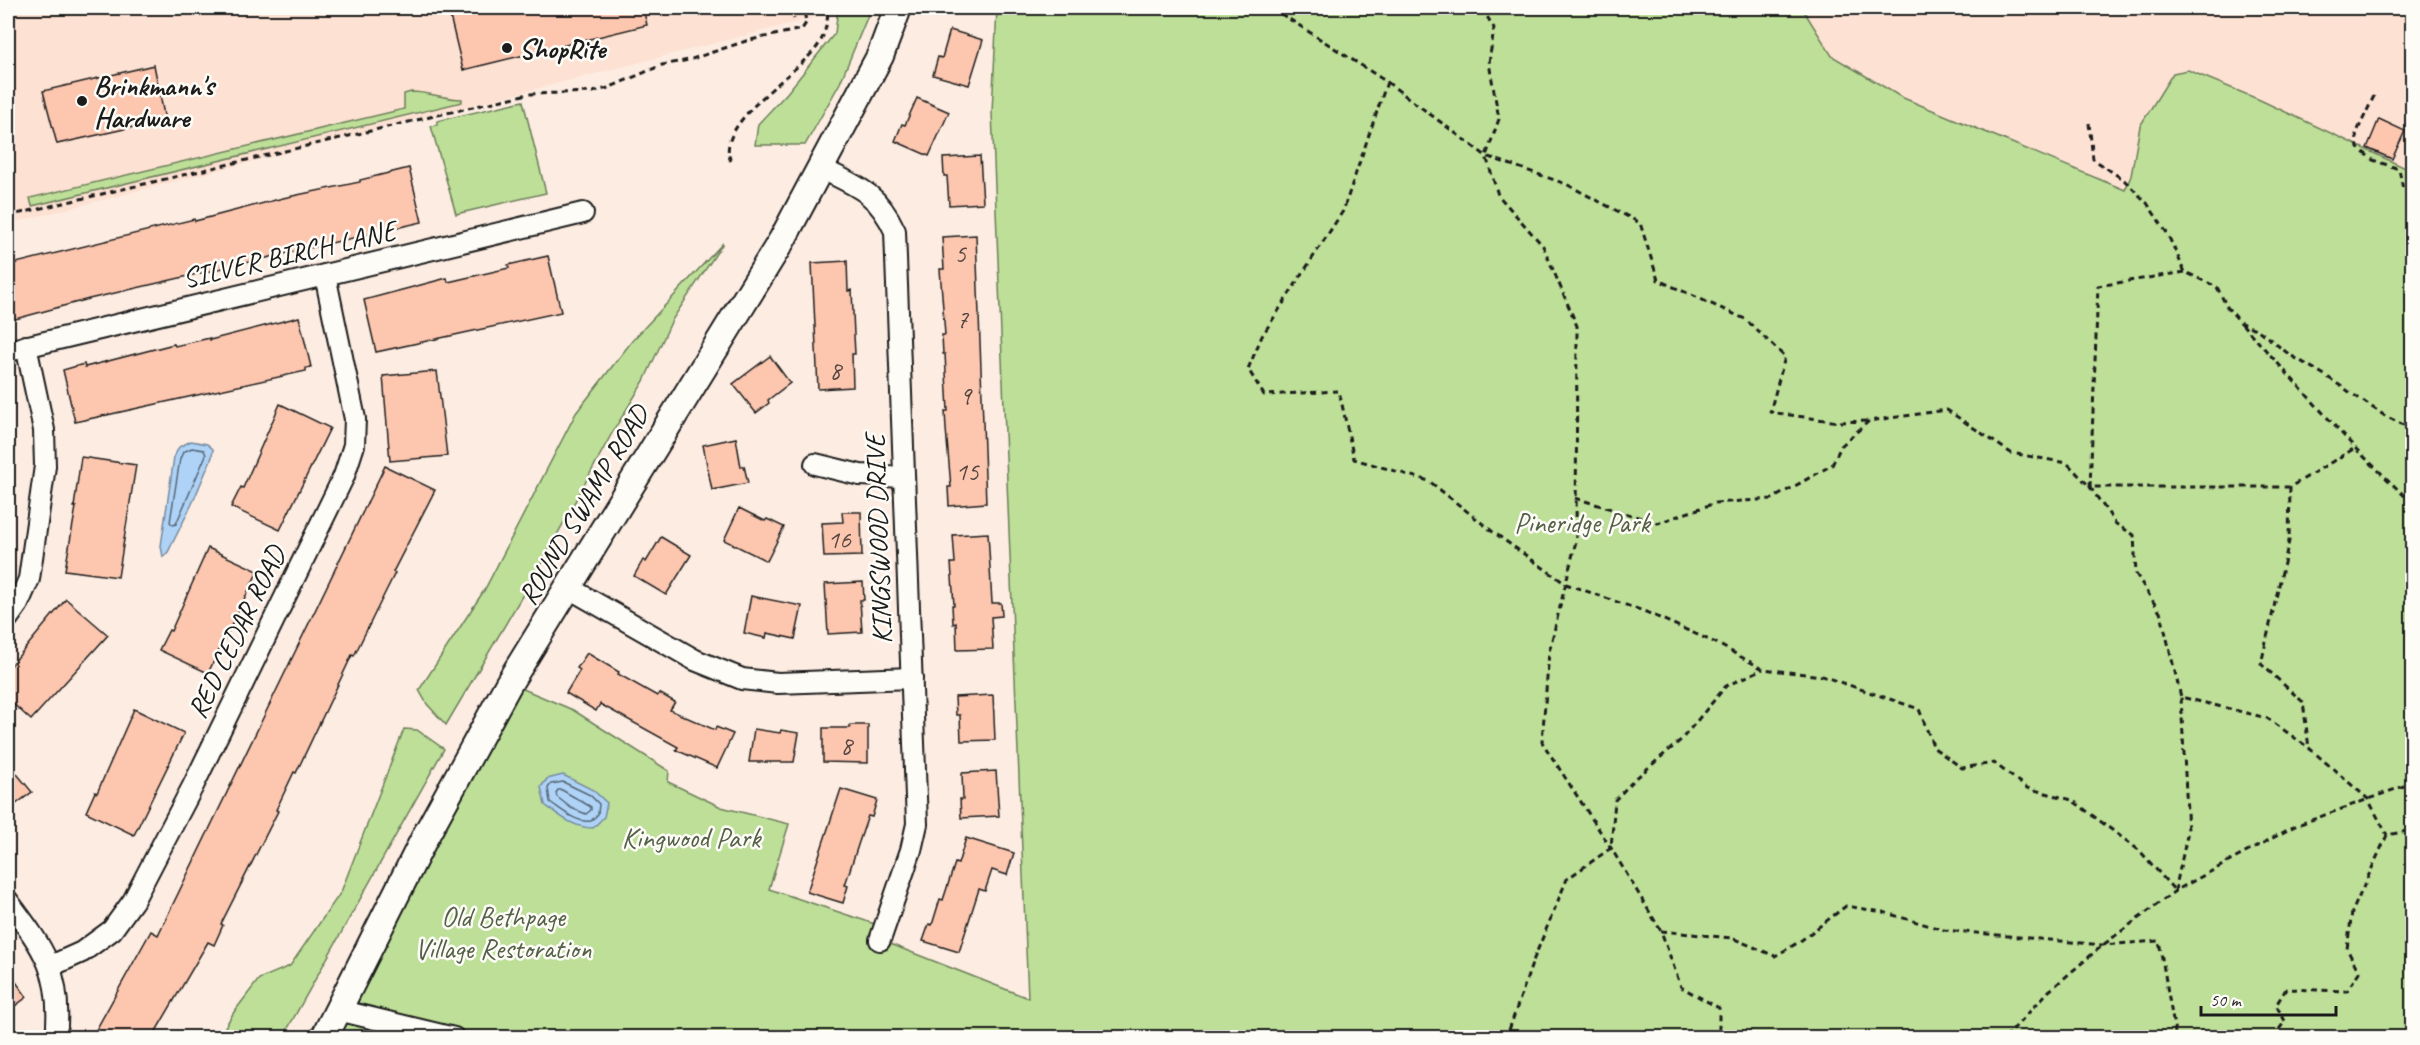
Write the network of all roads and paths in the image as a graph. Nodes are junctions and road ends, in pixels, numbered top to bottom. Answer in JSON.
{"nodes":[{"id":1,"x":791,"y":8,"type":"edge"},
{"id":2,"x":804,"y":8,"type":"edge"},
{"id":3,"x":828,"y":8,"type":"edge"},
{"id":4,"x":898,"y":8,"type":"edge"},
{"id":5,"x":1272,"y":8,"type":"edge"},
{"id":6,"x":1482,"y":8,"type":"edge"},
{"id":7,"x":794,"y":20,"type":"dead end"},
{"id":8,"x":1387,"y":82,"type":"junction"},
{"id":9,"x":2374,"y":96,"type":"dead end"},
{"id":10,"x":2089,"y":123,"type":"dead end"},
{"id":11,"x":1486,"y":156,"type":"junction"},
{"id":12,"x":731,"y":161,"type":"dead end"},
{"id":13,"x":820,"y":168,"type":"junction"},
{"id":14,"x":2412,"y":194,"type":"edge"},
{"id":15,"x":583,"y":213,"type":"dead end"},
{"id":16,"x":8,"y":216,"type":"edge"},
{"id":17,"x":2185,"y":272,"type":"junction"},
{"id":18,"x":325,"y":275,"type":"junction"},
{"id":19,"x":2241,"y":323,"type":"junction"},
{"id":20,"x":17,"y":349,"type":"edge"},
{"id":21,"x":1869,"y":421,"type":"junction"},
{"id":22,"x":2412,"y":429,"type":"edge"},
{"id":23,"x":2355,"y":448,"type":"junction"},
{"id":24,"x":815,"y":464,"type":"dead end"},
{"id":25,"x":904,"y":477,"type":"junction"},
{"id":26,"x":2090,"y":487,"type":"junction"},
{"id":27,"x":2290,"y":487,"type":"junction"},
{"id":28,"x":1575,"y":498,"type":"junction"},
{"id":29,"x":2412,"y":503,"type":"edge"},
{"id":30,"x":1566,"y":584,"type":"junction"},
{"id":31,"x":569,"y":588,"type":"junction"},
{"id":32,"x":8,"y":618,"type":"edge"},
{"id":33,"x":1763,"y":669,"type":"junction"},
{"id":34,"x":912,"y":678,"type":"junction"},
{"id":35,"x":2181,"y":697,"type":"junction"},
{"id":36,"x":2309,"y":748,"type":"junction"},
{"id":37,"x":2412,"y":783,"type":"edge"},
{"id":38,"x":2367,"y":799,"type":"junction"},
{"id":39,"x":2412,"y":830,"type":"edge"},
{"id":40,"x":2387,"y":835,"type":"junction"},
{"id":41,"x":1611,"y":848,"type":"junction"},
{"id":42,"x":2175,"y":891,"type":"junction"},
{"id":43,"x":8,"y":901,"type":"edge"},
{"id":44,"x":1661,"y":932,"type":"junction"},
{"id":45,"x":880,"y":940,"type":"dead end"},
{"id":46,"x":2103,"y":945,"type":"junction"},
{"id":47,"x":51,"y":966,"type":"junction"},
{"id":48,"x":338,"y":1010,"type":"junction"},
{"id":49,"x":56,"y":1038,"type":"edge"},
{"id":50,"x":324,"y":1038,"type":"edge"},
{"id":51,"x":454,"y":1038,"type":"edge"},
{"id":52,"x":1503,"y":1038,"type":"edge"},
{"id":53,"x":1719,"y":1038,"type":"edge"},
{"id":54,"x":2005,"y":1038,"type":"edge"},
{"id":55,"x":2176,"y":1038,"type":"edge"},
{"id":56,"x":2273,"y":1038,"type":"edge"}],
"edges":[{"from":1,"to":7,"type":"path"},
{"from":2,"to":16,"type":"path"},
{"from":3,"to":12,"type":"path"},
{"from":4,"to":13,"type":"main road","name":"ROUND SWAMP ROAD"},
{"from":5,"to":8,"type":"path"},
{"from":6,"to":11,"type":"path"},
{"from":8,"to":11,"type":"path"},
{"from":8,"to":30,"type":"path"},
{"from":9,"to":14,"type":"path"},
{"from":10,"to":17,"type":"path"},
{"from":11,"to":21,"type":"path"},
{"from":11,"to":28,"type":"path"},
{"from":13,"to":25,"type":"street","name":"KINGSWOOD DRIVE"},
{"from":13,"to":31,"type":"main road","name":"ROUND SWAMP ROAD"},
{"from":15,"to":18,"type":"street","name":"SILVER BIRCH LANE"},
{"from":17,"to":19,"type":"path"},
{"from":17,"to":26,"type":"path"},
{"from":18,"to":20,"type":"street","name":"SILVER BIRCH LANE"},
{"from":18,"to":47,"type":"street","name":"RED CEDAR ROAD"},
{"from":19,"to":22,"type":"path"},
{"from":19,"to":23,"type":"path"},
{"from":20,"to":32,"type":"street"},
{"from":21,"to":26,"type":"path"},
{"from":21,"to":28,"type":"path"},
{"from":23,"to":27,"type":"path"},
{"from":23,"to":29,"type":"path"},
{"from":24,"to":25,"type":"street"},
{"from":25,"to":34,"type":"street","name":"KINGSWOOD DRIVE"},
{"from":26,"to":27,"type":"path"},
{"from":26,"to":35,"type":"path"},
{"from":27,"to":36,"type":"path"},
{"from":28,"to":30,"type":"path"},
{"from":30,"to":33,"type":"path"},
{"from":30,"to":41,"type":"path"},
{"from":31,"to":34,"type":"street"},
{"from":31,"to":48,"type":"main road","name":"ROUND SWAMP ROAD"},
{"from":33,"to":41,"type":"path"},
{"from":33,"to":42,"type":"path"},
{"from":34,"to":45,"type":"street","name":"KINGSWOOD DRIVE"},
{"from":35,"to":36,"type":"path"},
{"from":35,"to":42,"type":"path"},
{"from":36,"to":38,"type":"path"},
{"from":37,"to":38,"type":"path"},
{"from":38,"to":40,"type":"path"},
{"from":38,"to":42,"type":"path"},
{"from":39,"to":40,"type":"path"},
{"from":40,"to":56,"type":"path"},
{"from":41,"to":44,"type":"path"},
{"from":41,"to":52,"type":"path"},
{"from":42,"to":46,"type":"path"},
{"from":43,"to":47,"type":"street"},
{"from":44,"to":46,"type":"path"},
{"from":44,"to":53,"type":"path"},
{"from":46,"to":54,"type":"path"},
{"from":46,"to":55,"type":"path"},
{"from":47,"to":49,"type":"street"},
{"from":48,"to":50,"type":"main road","name":"ROUND SWAMP ROAD"},
{"from":48,"to":51,"type":"street"}]}
